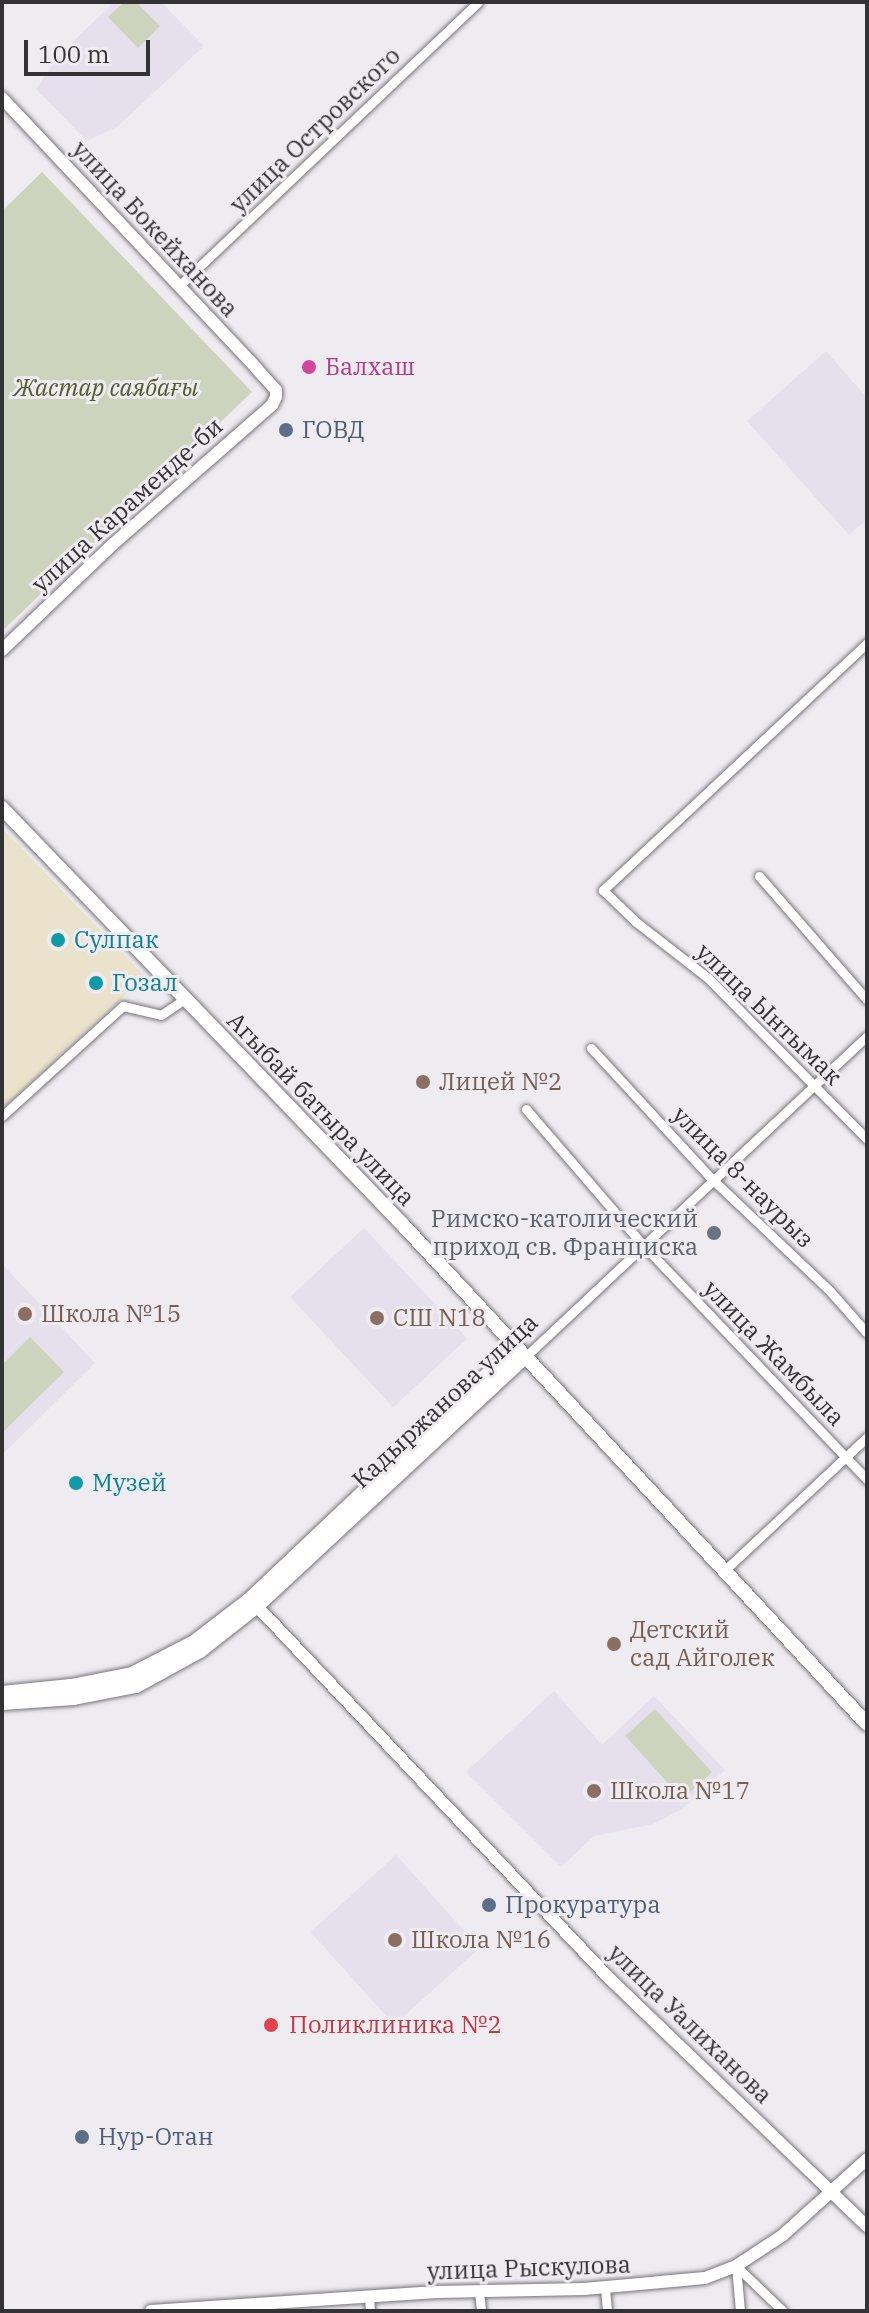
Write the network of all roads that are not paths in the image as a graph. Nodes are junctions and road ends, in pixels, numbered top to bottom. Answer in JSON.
{"nodes":[{"id":1,"x":478,"y":2,"type":"edge"},
{"id":2,"x":2,"y":98,"type":"edge"},
{"id":3,"x":179,"y":286,"type":"junction"},
{"id":4,"x":276,"y":390,"type":"joint"},
{"id":5,"x":867,"y":643,"type":"edge"},
{"id":6,"x":2,"y":650,"type":"edge"},
{"id":7,"x":2,"y":808,"type":"edge"},
{"id":8,"x":759,"y":876,"type":"dead end"},
{"id":9,"x":185,"y":999,"type":"junction"},
{"id":10,"x":867,"y":1000,"type":"edge"},
{"id":11,"x":867,"y":1036,"type":"edge"},
{"id":12,"x":591,"y":1048,"type":"dead end"},
{"id":13,"x":815,"y":1086,"type":"junction"},
{"id":14,"x":526,"y":1109,"type":"dead end"},
{"id":15,"x":2,"y":1116,"type":"edge"},
{"id":16,"x":867,"y":1139,"type":"edge"},
{"id":17,"x":713,"y":1180,"type":"junction"},
{"id":18,"x":644,"y":1246,"type":"junction"},
{"id":19,"x":867,"y":1333,"type":"edge"},
{"id":20,"x":519,"y":1353,"type":"junction"},
{"id":21,"x":867,"y":1437,"type":"edge"},
{"id":22,"x":846,"y":1457,"type":"junction"},
{"id":23,"x":867,"y":1479,"type":"edge"},
{"id":24,"x":726,"y":1569,"type":"junction"},
{"id":25,"x":253,"y":1602,"type":"junction"},
{"id":26,"x":2,"y":1693,"type":"edge"},
{"id":27,"x":2,"y":1703,"type":"edge"},
{"id":28,"x":867,"y":1724,"type":"edge"},
{"id":29,"x":867,"y":2159,"type":"edge"},
{"id":30,"x":834,"y":2191,"type":"junction"},
{"id":31,"x":867,"y":2226,"type":"edge"},
{"id":32,"x":736,"y":2266,"type":"junction"},
{"id":33,"x":605,"y":2288,"type":"junction"},
{"id":34,"x":479,"y":2291,"type":"junction"},
{"id":35,"x":370,"y":2304,"type":"edge"},
{"id":36,"x":258,"y":2308,"type":"edge"},
{"id":37,"x":151,"y":2311,"type":"edge"},
{"id":38,"x":481,"y":2311,"type":"edge"},
{"id":39,"x":607,"y":2311,"type":"edge"},
{"id":40,"x":740,"y":2311,"type":"edge"},
{"id":41,"x":783,"y":2311,"type":"edge"}],
"edges":[{"from":1,"to":3,"type":"street","name":"улица Островского"},
{"from":2,"to":3,"type":"street","name":"улица Бокейханова"},
{"from":3,"to":4,"type":"street","name":"улица Бокейханова"},
{"from":4,"to":6,"type":"street","name":"улица Караменде-би"},
{"from":5,"to":13,"type":"street","name":"улица Ынтымак"},
{"from":7,"to":9,"type":"main road","name":"Агыбай батыра улица"},
{"from":8,"to":10,"type":"street"},
{"from":9,"to":15,"type":"street"},
{"from":9,"to":20,"type":"main road","name":"Агыбай батыра улица"},
{"from":11,"to":13,"type":"street","name":"Кадыржанова улица"},
{"from":12,"to":17,"type":"street","name":"улица 8-наурыз"},
{"from":13,"to":16,"type":"street","name":"улица Ынтымак"},
{"from":13,"to":17,"type":"street","name":"Кадыржанова улица"},
{"from":14,"to":18,"type":"street","name":"улица Жамбыла"},
{"from":17,"to":18,"type":"street","name":"Кадыржанова улица"},
{"from":17,"to":19,"type":"street","name":"улица 8-наурыз"},
{"from":18,"to":20,"type":"street","name":"Кадыржанова улица"},
{"from":18,"to":22,"type":"street","name":"улица Жамбыла"},
{"from":20,"to":24,"type":"main road","name":"Агыбай батыра улица"},
{"from":20,"to":25,"type":"main road","name":"Кадыржанова улица"},
{"from":21,"to":22,"type":"street"},
{"from":22,"to":23,"type":"street","name":"улица Жамбыла"},
{"from":22,"to":24,"type":"street"},
{"from":24,"to":28,"type":"main road","name":"Агыбай батыра улица"},
{"from":25,"to":26,"type":"main road","name":"Кадыржанова улица"},
{"from":25,"to":27,"type":"main road","name":"Кадыржанова улица"},
{"from":25,"to":30,"type":"street","name":"улица Уалиханова"},
{"from":29,"to":30,"type":"street","name":"улица Рыскулова"},
{"from":30,"to":31,"type":"street","name":"улица Уалиханова"},
{"from":30,"to":32,"type":"street","name":"улица Рыскулова"},
{"from":32,"to":33,"type":"street","name":"улица Рыскулова"},
{"from":32,"to":40,"type":"street"},
{"from":32,"to":41,"type":"street"},
{"from":33,"to":34,"type":"street","name":"улица Рыскулова"},
{"from":33,"to":39,"type":"street"},
{"from":34,"to":35,"type":"street","name":"улица Рыскулова"},
{"from":34,"to":38,"type":"street"},
{"from":35,"to":36,"type":"street","name":"улица Рыскулова"},
{"from":36,"to":37,"type":"street","name":"улица Рыскулова"}]}
